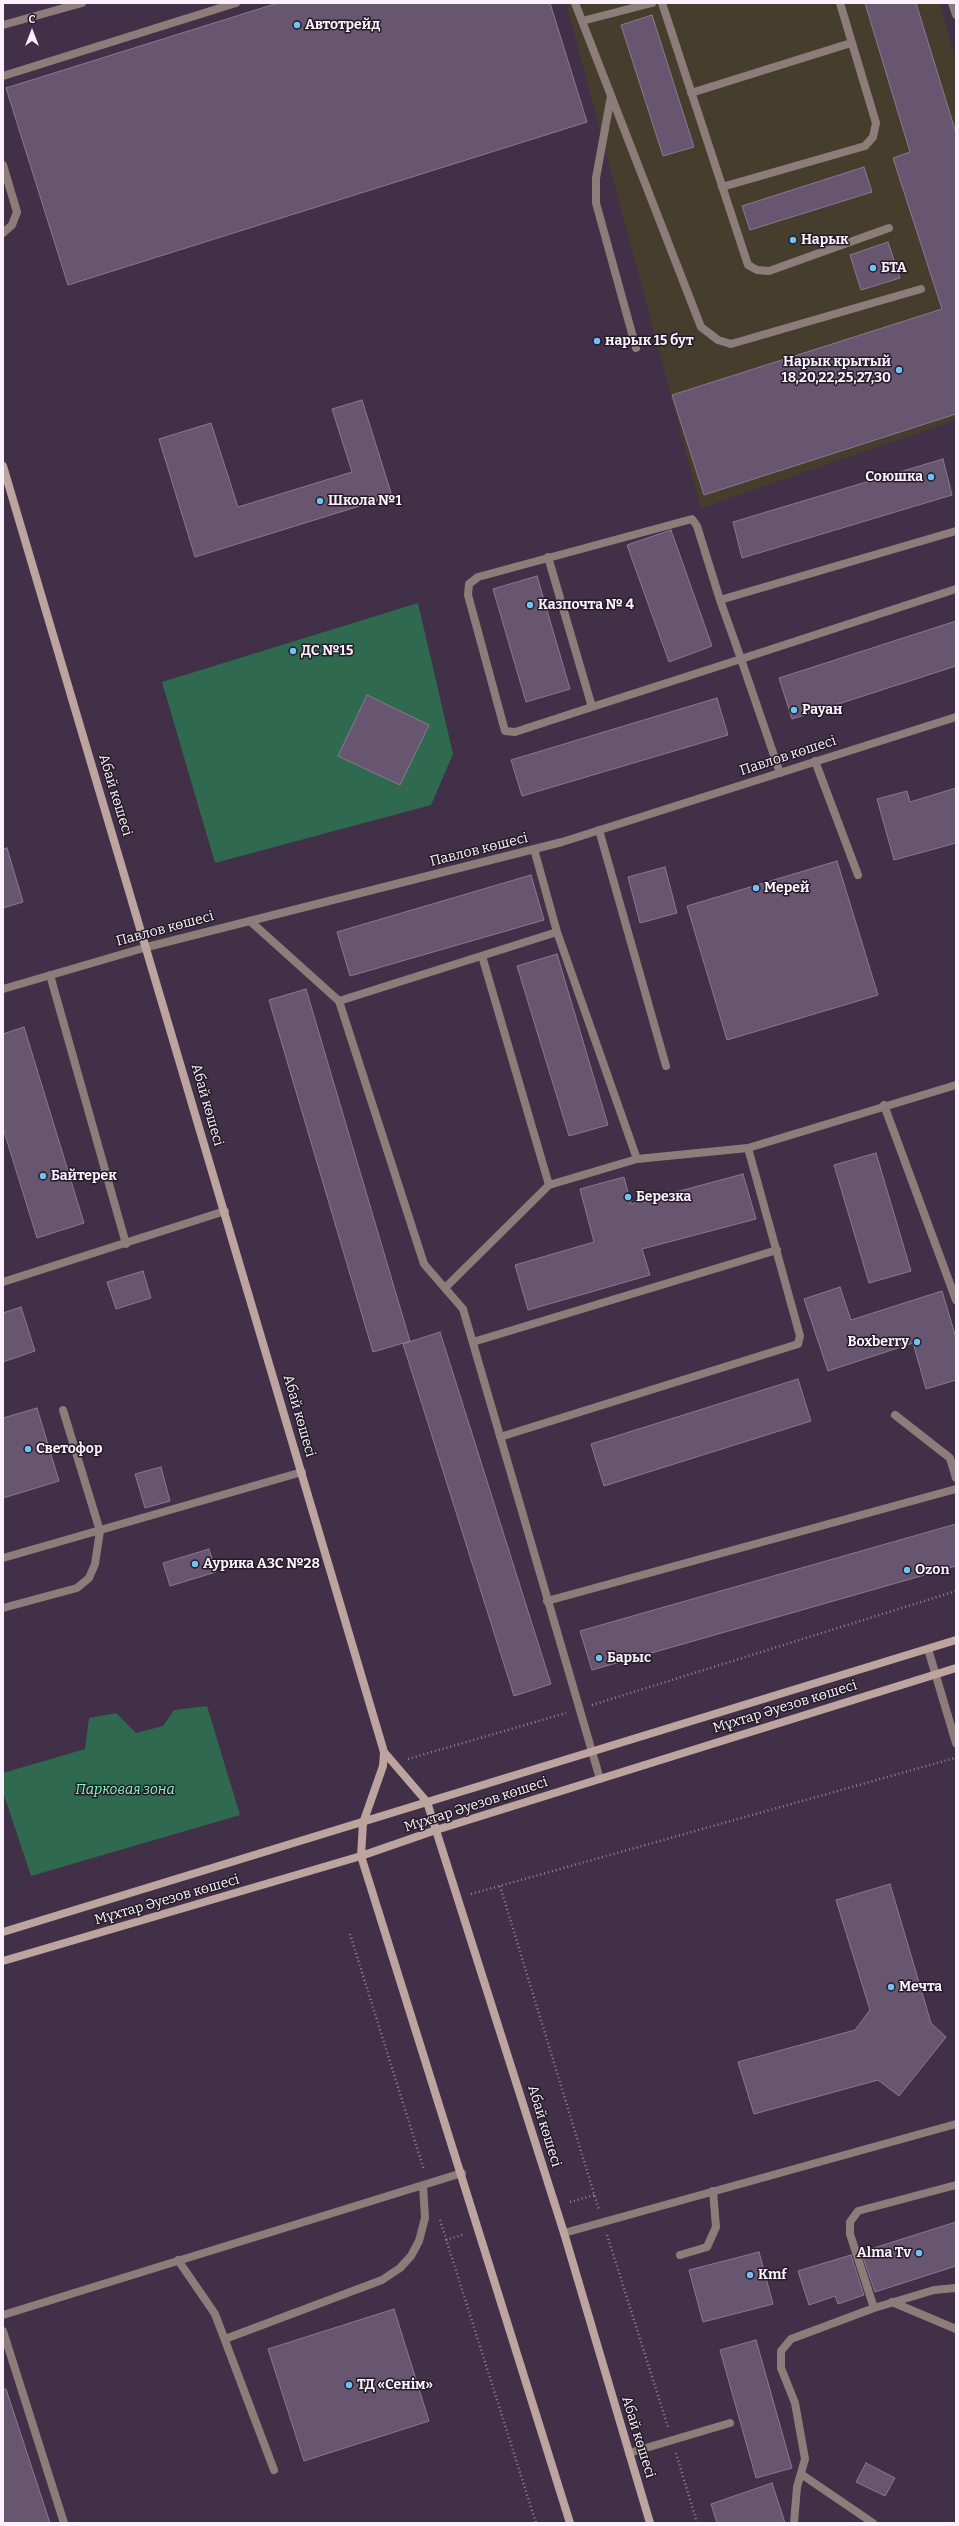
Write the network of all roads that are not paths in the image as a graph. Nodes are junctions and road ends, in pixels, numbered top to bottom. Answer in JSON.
{"nodes":[{"id":1,"x":82,"y":3,"type":"edge"},
{"id":2,"x":236,"y":3,"type":"edge"},
{"id":3,"x":575,"y":3,"type":"edge"},
{"id":4,"x":652,"y":3,"type":"edge"},
{"id":5,"x":662,"y":3,"type":"edge"},
{"id":6,"x":840,"y":3,"type":"edge"},
{"id":7,"x":952,"y":3,"type":"edge"},
{"id":8,"x":956,"y":15,"type":"edge"},
{"id":9,"x":582,"y":21,"type":"junction"},
{"id":10,"x":3,"y":25,"type":"edge"},
{"id":11,"x":851,"y":43,"type":"junction"},
{"id":12,"x":3,"y":76,"type":"edge"},
{"id":13,"x":692,"y":93,"type":"junction"},
{"id":14,"x":611,"y":96,"type":"junction"},
{"id":15,"x":3,"y":166,"type":"edge"},
{"id":16,"x":722,"y":187,"type":"junction"},
{"id":17,"x":888,"y":228,"type":"dead end"},
{"id":18,"x":3,"y":233,"type":"edge"},
{"id":19,"x":921,"y":289,"type":"dead end"},
{"id":20,"x":636,"y":348,"type":"dead end"},
{"id":21,"x":3,"y":466,"type":"edge"},
{"id":22,"x":956,"y":531,"type":"edge"},
{"id":23,"x":548,"y":557,"type":"junction"},
{"id":24,"x":956,"y":589,"type":"edge"},
{"id":25,"x":720,"y":600,"type":"junction"},
{"id":26,"x":741,"y":659,"type":"junction"},
{"id":27,"x":592,"y":707,"type":"junction"},
{"id":28,"x":956,"y":717,"type":"edge"},
{"id":29,"x":815,"y":761,"type":"junction"},
{"id":30,"x":780,"y":773,"type":"junction"},
{"id":31,"x":599,"y":830,"type":"junction"},
{"id":32,"x":534,"y":849,"type":"junction"},
{"id":33,"x":858,"y":875,"type":"dead end"},
{"id":34,"x":250,"y":921,"type":"junction"},
{"id":35,"x":557,"y":932,"type":"junction"},
{"id":36,"x":147,"y":946,"type":"junction"},
{"id":37,"x":482,"y":956,"type":"junction"},
{"id":38,"x":50,"y":975,"type":"junction"},
{"id":39,"x":3,"y":989,"type":"edge"},
{"id":40,"x":339,"y":1002,"type":"junction"},
{"id":41,"x":666,"y":1066,"type":"dead end"},
{"id":42,"x":956,"y":1085,"type":"edge"},
{"id":43,"x":884,"y":1105,"type":"junction"},
{"id":44,"x":748,"y":1148,"type":"junction"},
{"id":45,"x":637,"y":1159,"type":"junction"},
{"id":46,"x":549,"y":1185,"type":"junction"},
{"id":47,"x":225,"y":1211,"type":"junction"},
{"id":48,"x":126,"y":1244,"type":"junction"},
{"id":49,"x":777,"y":1250,"type":"junction"},
{"id":50,"x":3,"y":1282,"type":"edge"},
{"id":51,"x":445,"y":1288,"type":"junction"},
{"id":52,"x":956,"y":1300,"type":"edge"},
{"id":53,"x":473,"y":1342,"type":"junction"},
{"id":54,"x":63,"y":1410,"type":"dead end"},
{"id":55,"x":895,"y":1415,"type":"dead end"},
{"id":56,"x":500,"y":1437,"type":"junction"},
{"id":57,"x":953,"y":1457,"type":"edge"},
{"id":58,"x":302,"y":1472,"type":"junction"},
{"id":59,"x":956,"y":1478,"type":"edge"},
{"id":60,"x":956,"y":1489,"type":"edge"},
{"id":61,"x":100,"y":1531,"type":"junction"},
{"id":62,"x":3,"y":1558,"type":"edge"},
{"id":63,"x":547,"y":1601,"type":"junction"},
{"id":64,"x":3,"y":1608,"type":"edge"},
{"id":65,"x":956,"y":1640,"type":"edge"},
{"id":66,"x":928,"y":1649,"type":"junction"},
{"id":67,"x":956,"y":1668,"type":"edge"},
{"id":68,"x":936,"y":1674,"type":"junction"},
{"id":69,"x":956,"y":1744,"type":"edge"},
{"id":70,"x":384,"y":1752,"type":"junction"},
{"id":71,"x":591,"y":1752,"type":"junction"},
{"id":72,"x":600,"y":1780,"type":"junction"},
{"id":73,"x":427,"y":1802,"type":"junction"},
{"id":74,"x":363,"y":1823,"type":"junction"},
{"id":75,"x":436,"y":1830,"type":"junction"},
{"id":76,"x":361,"y":1856,"type":"junction"},
{"id":77,"x":3,"y":1932,"type":"edge"},
{"id":78,"x":3,"y":1961,"type":"edge"},
{"id":79,"x":956,"y":2124,"type":"edge"},
{"id":80,"x":462,"y":2173,"type":"junction"},
{"id":81,"x":425,"y":2184,"type":"junction"},
{"id":82,"x":956,"y":2185,"type":"edge"},
{"id":83,"x":713,"y":2191,"type":"junction"},
{"id":84,"x":564,"y":2233,"type":"junction"},
{"id":85,"x":680,"y":2255,"type":"dead end"},
{"id":86,"x":178,"y":2260,"type":"junction"},
{"id":87,"x":956,"y":2288,"type":"edge"},
{"id":88,"x":892,"y":2302,"type":"junction"},
{"id":89,"x":874,"y":2308,"type":"junction"},
{"id":90,"x":3,"y":2314,"type":"edge"},
{"id":91,"x":956,"y":2328,"type":"edge"},
{"id":92,"x":3,"y":2331,"type":"edge"},
{"id":93,"x":225,"y":2339,"type":"junction"},
{"id":94,"x":730,"y":2422,"type":"dead end"},
{"id":95,"x":629,"y":2453,"type":"junction"},
{"id":96,"x":274,"y":2470,"type":"dead end"},
{"id":97,"x":801,"y":2474,"type":"junction"},
{"id":98,"x":64,"y":2523,"type":"edge"},
{"id":99,"x":570,"y":2523,"type":"edge"},
{"id":100,"x":650,"y":2523,"type":"edge"},
{"id":101,"x":794,"y":2523,"type":"edge"},
{"id":102,"x":873,"y":2523,"type":"edge"}],
"edges":[{"from":1,"to":10,"type":"street"},
{"from":2,"to":12,"type":"street"},
{"from":3,"to":9,"type":"street"},
{"from":4,"to":9,"type":"street"},
{"from":5,"to":13,"type":"street"},
{"from":6,"to":11,"type":"street"},
{"from":7,"to":8,"type":"street"},
{"from":9,"to":14,"type":"street"},
{"from":11,"to":13,"type":"street"},
{"from":11,"to":16,"type":"street"},
{"from":13,"to":16,"type":"street"},
{"from":14,"to":19,"type":"street"},
{"from":14,"to":20,"type":"street"},
{"from":15,"to":18,"type":"street"},
{"from":16,"to":17,"type":"street"},
{"from":21,"to":36,"type":"main road","name":"Абай көшесі"},
{"from":22,"to":25,"type":"street"},
{"from":23,"to":25,"type":"street"},
{"from":23,"to":27,"type":"street"},
{"from":23,"to":27,"type":"street"},
{"from":24,"to":26,"type":"street"},
{"from":25,"to":26,"type":"street"},
{"from":26,"to":27,"type":"street"},
{"from":26,"to":30,"type":"street"},
{"from":28,"to":29,"type":"street","name":"Павлов көшесі"},
{"from":29,"to":30,"type":"street","name":"Павлов көшесі"},
{"from":29,"to":33,"type":"street"},
{"from":30,"to":31,"type":"street","name":"Павлов көшесі"},
{"from":31,"to":32,"type":"street","name":"Павлов көшесі"},
{"from":31,"to":41,"type":"street"},
{"from":32,"to":34,"type":"street","name":"Павлов көшесі"},
{"from":32,"to":35,"type":"street"},
{"from":34,"to":36,"type":"street","name":"Павлов көшесі"},
{"from":34,"to":40,"type":"street"},
{"from":35,"to":37,"type":"street"},
{"from":35,"to":45,"type":"street"},
{"from":36,"to":38,"type":"street","name":"Павлов көшесі"},
{"from":36,"to":47,"type":"main road","name":"Абай көшесі"},
{"from":37,"to":40,"type":"street"},
{"from":37,"to":46,"type":"street"},
{"from":38,"to":39,"type":"street","name":"Павлов көшесі"},
{"from":38,"to":48,"type":"street"},
{"from":40,"to":51,"type":"street"},
{"from":42,"to":43,"type":"street"},
{"from":43,"to":44,"type":"street"},
{"from":43,"to":52,"type":"street"},
{"from":44,"to":45,"type":"street"},
{"from":44,"to":49,"type":"street"},
{"from":45,"to":46,"type":"street"},
{"from":46,"to":51,"type":"street"},
{"from":47,"to":48,"type":"street"},
{"from":47,"to":58,"type":"main road","name":"Абай көшесі"},
{"from":48,"to":50,"type":"street"},
{"from":49,"to":53,"type":"street"},
{"from":49,"to":56,"type":"street"},
{"from":51,"to":53,"type":"street"},
{"from":53,"to":56,"type":"street"},
{"from":54,"to":61,"type":"street"},
{"from":55,"to":57,"type":"street"},
{"from":56,"to":63,"type":"street"},
{"from":57,"to":59,"type":"street"},
{"from":58,"to":61,"type":"street"},
{"from":58,"to":70,"type":"main road","name":"Абай көшесі"},
{"from":60,"to":63,"type":"street"},
{"from":61,"to":62,"type":"street"},
{"from":61,"to":64,"type":"street"},
{"from":63,"to":71,"type":"street"},
{"from":65,"to":66,"type":"main road","name":"Мұхтар Әуезов көшесі"},
{"from":66,"to":68,"type":"street"},
{"from":66,"to":71,"type":"main road","name":"Мұхтар Әуезов көшесі"},
{"from":67,"to":68,"type":"main road","name":"Мұхтар Әуезов көшесі"},
{"from":68,"to":69,"type":"street"},
{"from":68,"to":72,"type":"main road","name":"Мұхтар Әуезов көшесі"},
{"from":70,"to":73,"type":"main road","name":"Абай көшесі"},
{"from":70,"to":74,"type":"main road","name":"Абай көшесі"},
{"from":71,"to":72,"type":"street"},
{"from":71,"to":73,"type":"main road","name":"Мұхтар Әуезов көшесі"},
{"from":72,"to":75,"type":"main road","name":"Мұхтар Әуезов көшесі"},
{"from":73,"to":74,"type":"main road","name":"Мұхтар Әуезов көшесі"},
{"from":73,"to":75,"type":"main road","name":"Абай көшесі"},
{"from":74,"to":76,"type":"main road","name":"Абай көшесі"},
{"from":74,"to":77,"type":"main road","name":"Мұхтар Әуезов көшесі"},
{"from":75,"to":76,"type":"main road","name":"Мұхтар Әуезов көшесі"},
{"from":75,"to":84,"type":"main road","name":"Абай көшесі"},
{"from":76,"to":78,"type":"main road","name":"Мұхтар Әуезов көшесі"},
{"from":76,"to":80,"type":"main road","name":"Абай көшесі"},
{"from":79,"to":83,"type":"street"},
{"from":80,"to":81,"type":"street"},
{"from":80,"to":99,"type":"main road","name":"Абай көшесі"},
{"from":81,"to":86,"type":"street"},
{"from":81,"to":93,"type":"street"},
{"from":82,"to":89,"type":"street"},
{"from":83,"to":84,"type":"street"},
{"from":83,"to":85,"type":"street"},
{"from":84,"to":95,"type":"main road","name":"Абай көшесі"},
{"from":86,"to":90,"type":"street"},
{"from":86,"to":93,"type":"street"},
{"from":87,"to":88,"type":"street"},
{"from":88,"to":89,"type":"street"},
{"from":88,"to":91,"type":"street"},
{"from":89,"to":97,"type":"street"},
{"from":92,"to":98,"type":"street"},
{"from":93,"to":96,"type":"street"},
{"from":94,"to":95,"type":"street"},
{"from":95,"to":100,"type":"main road","name":"Абай көшесі"},
{"from":97,"to":101,"type":"street"},
{"from":97,"to":102,"type":"street"}]}
